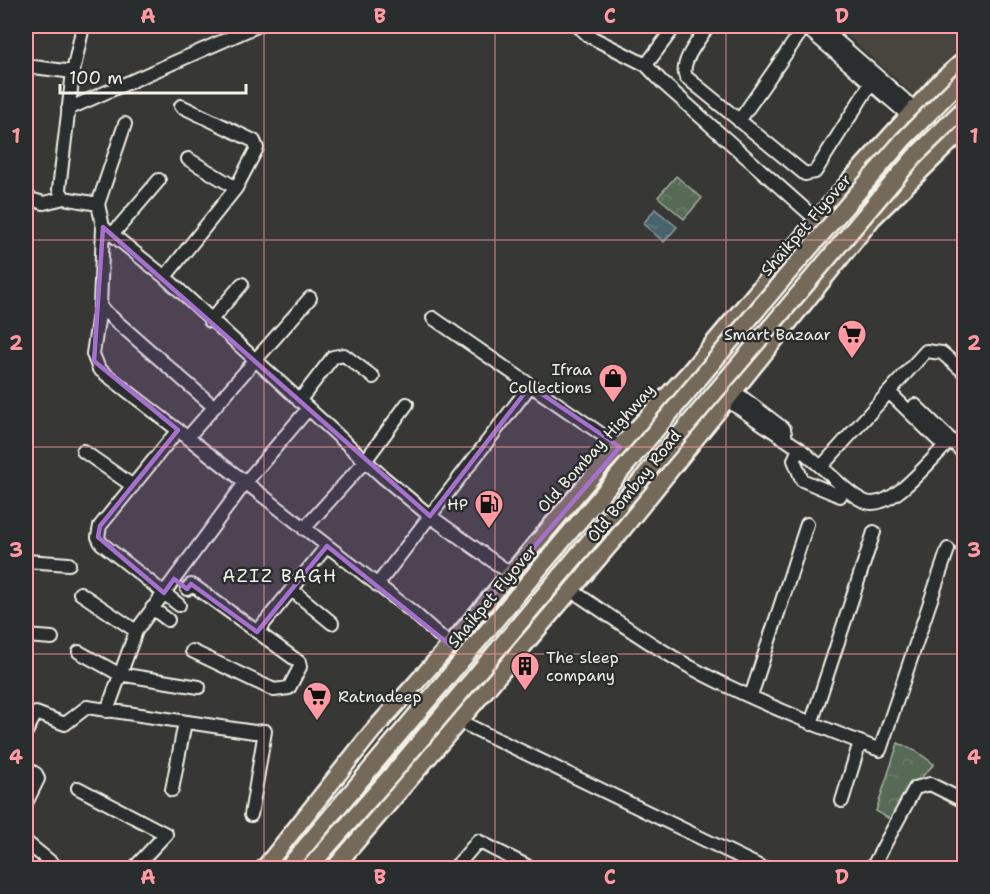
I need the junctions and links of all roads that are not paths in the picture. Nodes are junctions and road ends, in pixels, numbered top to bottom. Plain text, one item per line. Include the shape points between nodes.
1 (83, 26) edge
2 (257, 26) edge
3 (578, 26) edge
4 (675, 26) edge
5 (708, 26) edge
6 (805, 26) edge
7 (820, 26) edge
8 (964, 60) edge
9 (646, 65) junction
10 (26, 66) edge
11 (73, 72) junction
12 (964, 78) edge
13 (871, 83) junction
14 (181, 106) dead end
15 (964, 108) edge
16 (68, 109) junction
17 (912, 112) junction
18 (739, 122) junction
19 (125, 124) dead end
20 (964, 129) edge
21 (188, 159) dead end
22 (851, 179) junction
23 (159, 180) dead end
24 (236, 188) junction
25 (26, 198) edge
26 (64, 198) junction
27 (98, 204) junction
28 (884, 205) junction
29 (818, 221) junction
30 (108, 231) junction
31 (165, 278) junction
32 (242, 284) dead end
33 (310, 298) dead end
34 (100, 307) junction
35 (433, 318) dead end
36 (210, 321) junction
37 (254, 359) junction
38 (964, 372) edge
39 (373, 377) dead end
40 (530, 386) junction
41 (889, 392) junction
42 (730, 396) junction
43 (407, 404) dead end
44 (303, 405) junction
45 (915, 405) dead end
46 (213, 406) junction
47 (182, 434) junction
48 (947, 443) junction
49 (620, 447) junction
50 (799, 448) junction
51 (83, 451) dead end
52 (964, 454) edge
53 (365, 461) junction
54 (821, 467) junction
55 (245, 483) junction
56 (133, 486) junction
57 (840, 496) dead end
58 (430, 516) junction
59 (807, 524) dead end
60 (304, 529) junction
61 (874, 532) dead end
62 (327, 546) junction
63 (948, 549) dead end
64 (26, 561) edge
65 (69, 564) dead end
66 (511, 574) junction
67 (174, 579) junction
68 (377, 585) junction
69 (292, 590) junction
70 (571, 590) junction
71 (164, 592) junction
72 (80, 593) dead end
73 (179, 605) dead end
74 (152, 608) junction
75 (168, 620) dead end
76 (332, 623) dead end
77 (136, 630) junction
78 (257, 632) junction
79 (26, 636) edge
80 (52, 638) dead end
81 (450, 645) junction
82 (192, 651) dead end
83 (79, 652) dead end
84 (119, 674) junction
85 (199, 687) dead end
86 (751, 696) junction
87 (107, 711) junction
88 (459, 721) junction
89 (185, 722) junction
90 (811, 724) junction
91 (26, 732) edge
92 (860, 742) junction
93 (26, 768) edge
94 (78, 788) dead end
95 (172, 790) dead end
96 (842, 801) dead end
97 (964, 801) edge
98 (26, 803) edge
99 (251, 815) dead end
100 (26, 842) edge
101 (527, 866) dead end
102 (58, 868) edge
103 (134, 868) edge
104 (264, 868) edge
105 (287, 868) edge
106 (309, 868) edge
107 (334, 868) edge
108 (455, 868) edge
109 (763, 868) edge
110 (872, 868) edge

1 - 11 street
2 - 16 street
3 - 9 street via 589,36
4 - 9 street
5 - 18 street via 685,63 684,72
6 - 13 street
6 - 18 street
7 - 17 street
8 - 17 main road, Old Bombay Highway
9 - 29 street
10 - 11 street
11 - 16 street
12 - 105 main road, Shaikpet Flyover, bridge via 903,140 784,277
13 - 17 street
13 - 18 street via 815,172 810,174 798,171
14 - 24 street via 254,141 257,148
15 - 106 main road, bridge via 914,157
16 - 26 street via 59,189
17 - 22 main road, Old Bombay Highway
19 - 27 street
20 - 28 main road, Old Bombay Road
21 - 24 street
22 - 28 main road
22 - 29 main road, Old Bombay Highway
23 - 30 street
24 - 31 street
25 - 26 street via 44,203
26 - 27 street
27 - 30 street
28 - 42 main road, Old Bombay Road
29 - 49 main road, Old Bombay Highway
30 - 31 street
30 - 34 street
31 - 36 street
32 - 36 street
33 - 37 street
34 - 46 street
34 - 47 street via 93,354 99,369
35 - 40 street
36 - 37 street
37 - 44 street
37 - 46 street
38 - 41 street via 942,353 926,351
39 - 44 street via 344,355 333,357
40 - 49 street
40 - 58 street
41 - 48 street
41 - 54 street
42 - 50 street via 784,429 786,439
42 - 70 main road, Old Bombay Road
43 - 53 street
44 - 53 street
44 - 55 street
45 - 48 street
46 - 47 street
47 - 55 street
47 - 56 street
48 - 52 street
48 - 54 street via 895,496 883,502 867,502
49 - 66 main road, Old Bombay Highway
50 - 54 street
50 - 57 street via 794,460 802,480
51 - 56 street
53 - 58 street
53 - 60 street
55 - 60 street
55 - 67 street
56 - 71 street via 100,526 98,537
58 - 66 street
58 - 68 street
59 - 86 street
60 - 62 street
61 - 90 street
62 - 68 street
62 - 69 street
63 - 92 street via 880,750
64 - 65 street
66 - 81 main road, Old Bombay Highway
67 - 71 street
67 - 78 street via 189,590 194,586
68 - 81 street
69 - 76 street
69 - 78 street
70 - 86 street via 644,639 718,682
70 - 88 main road, Old Bombay Road
71 - 73 street
71 - 74 street
72 - 77 street
74 - 75 street
74 - 77 street
77 - 84 street
78 - 82 street via 300,664 289,688 274,690
79 - 80 street
81 - 104 main road, Old Bombay Highway via 371,733
83 - 84 street
84 - 85 street
84 - 87 street
86 - 90 street
87 - 89 street
87 - 91 street via 87,707 65,724 36,713
88 - 107 main road, Old Bombay Road
88 - 109 street
89 - 95 street
89 - 99 street via 265,731
90 - 92 street
92 - 96 street
93 - 98 street via 38,779
94 - 103 street via 166,834
97 - 110 street via 930,783 915,788
100 - 102 street
101 - 108 street via 478,840

